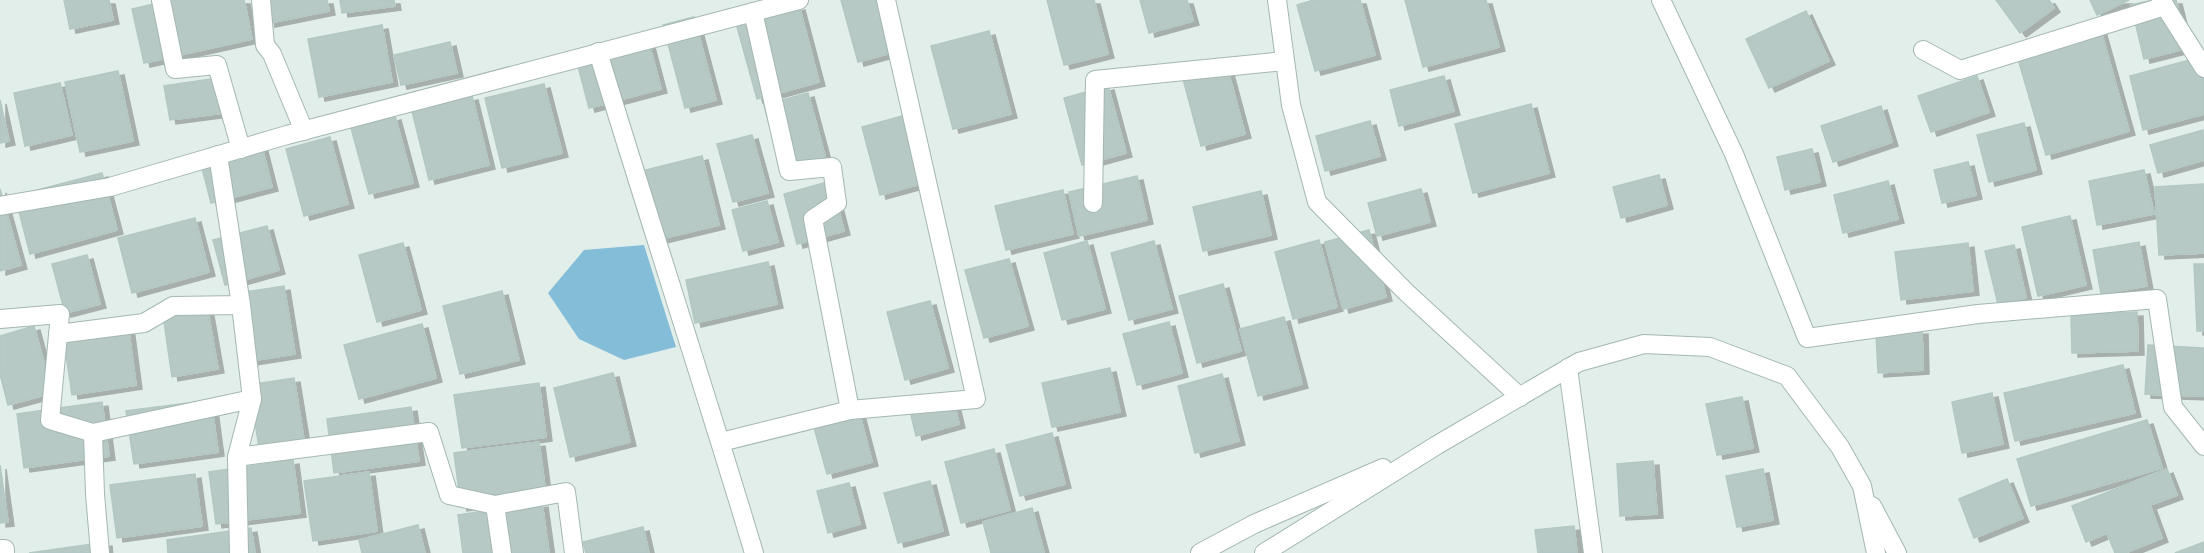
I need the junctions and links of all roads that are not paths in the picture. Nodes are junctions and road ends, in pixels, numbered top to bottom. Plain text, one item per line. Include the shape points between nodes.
1 (162, 0) edge
2 (261, 0) edge
3 (799, 0) edge
4 (886, 0) edge
5 (1276, 0) edge
6 (1661, 0) edge
7 (2163, 3) edge
8 (753, 12) junction
9 (1923, 50) dead end
10 (598, 52) junction
11 (1284, 61) junction
12 (2204, 68) edge
13 (304, 131) junction
14 (241, 149) junction
15 (218, 155) junction
16 (1093, 203) dead end
17 (0, 206) edge
18 (241, 305) junction
19 (0, 319) edge
20 (58, 334) junction
21 (1568, 368) junction
22 (1520, 397) junction
23 (252, 399) junction
24 (850, 410) junction
25 (93, 433) junction
26 (721, 442) junction
27 (1437, 445) junction
28 (2204, 446) edge
29 (237, 457) junction
30 (1862, 486) junction
31 (495, 505) junction
32 (0, 549) edge
33 (5, 553) edge
34 (100, 553) edge
35 (239, 553) edge
36 (502, 553) edge
37 (574, 553) edge
38 (754, 553) edge
39 (1200, 553) edge
40 (1264, 553) edge
41 (1593, 553) edge
42 (1876, 553) edge
43 (1897, 553) edge

1 - 14 street via 175,69 217,65
2 - 13 street via 265,45
3 - 8 street
4 - 24 street via 976,399
5 - 11 street
6 - 28 street via 1734,154 1807,338 1978,314 2157,299 2173,407
7 - 9 street via 1960,70
7 - 12 street
8 - 10 street
8 - 24 street via 789,171 832,167 837,203 813,219
10 - 13 street
10 - 26 street
11 - 16 street via 1095,80
11 - 22 street via 1291,105 1317,202 1407,293
13 - 14 street
14 - 15 street
15 - 17 street via 110,187
15 - 18 street
18 - 20 street via 173,306 144,323
18 - 23 street
19 - 20 street via 60,314
20 - 25 street via 50,420
21 - 22 street
21 - 30 street via 1644,344 1710,347 1787,376 1840,447
21 - 41 street
22 - 27 street
23 - 25 street
23 - 29 street
24 - 26 street
25 - 34 street
26 - 38 street
27 - 39 street via 1254,524
27 - 40 street
29 - 31 street via 429,432 449,495
29 - 35 street
30 - 42 street
30 - 43 street
31 - 36 street
31 - 37 street via 566,492
32 - 33 street via 5,549

